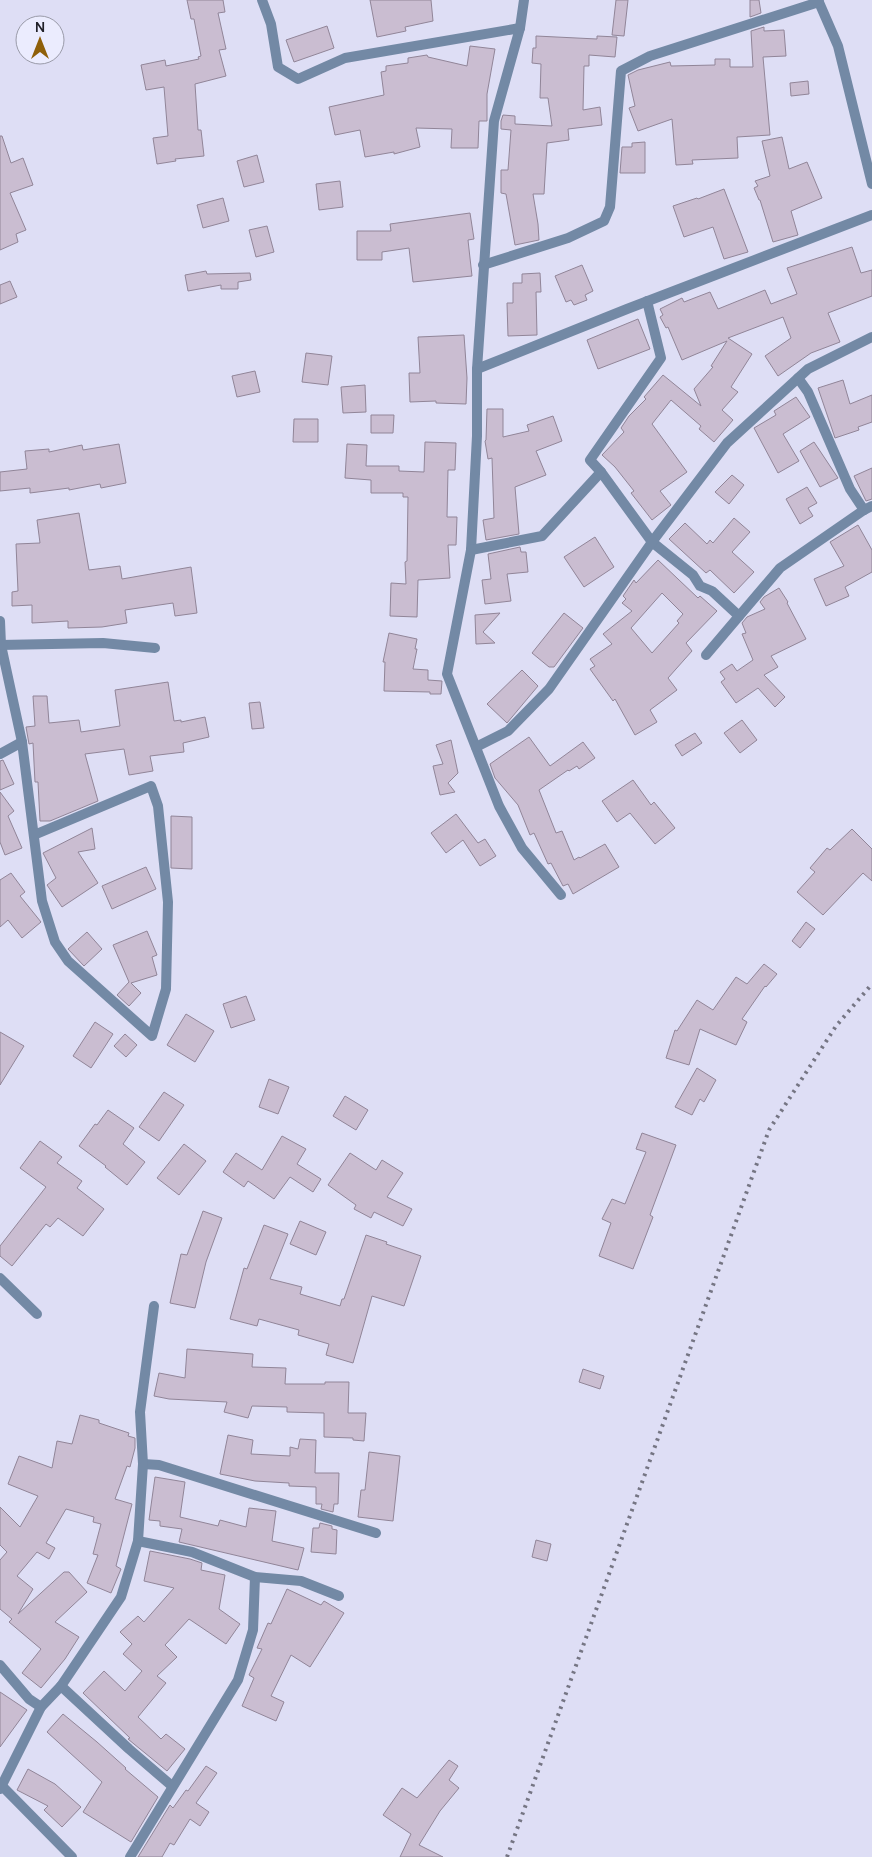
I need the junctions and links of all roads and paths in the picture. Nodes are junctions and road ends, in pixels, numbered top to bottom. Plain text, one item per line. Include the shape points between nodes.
1 (262, 0) edge
2 (524, 0) edge
3 (819, 1) edge
4 (520, 28) junction
5 (872, 184) edge
6 (872, 215) edge
7 (483, 264) junction
8 (647, 301) junction
9 (872, 337) edge
10 (477, 369) junction
11 (798, 378) junction
12 (601, 472) junction
13 (868, 508) edge
14 (652, 542) junction
15 (470, 550) junction
16 (740, 616) junction
17 (0, 621) edge
18 (0, 645) edge
19 (155, 648) dead end
20 (706, 655) dead end
21 (22, 742) junction
22 (476, 746) junction
23 (0, 754) edge
24 (34, 835) junction
25 (561, 895) dead end
26 (0, 1278) edge
27 (154, 1306) dead end
28 (37, 1314) dead end
29 (143, 1464) junction
30 (376, 1533) dead end
31 (138, 1541) junction
32 (254, 1577) junction
33 (339, 1596) dead end
34 (0, 1665) edge
35 (61, 1686) junction
36 (41, 1707) junction
37 (172, 1786) junction
38 (1, 1788) edge
39 (72, 1857) edge
40 (130, 1857) edge

1 - 4 street via 271,24 278,67 298,79 345,58
2 - 4 street
3 - 5 street via 838,46
3 - 7 street via 650,56 621,71 610,207 604,221 568,238
4 - 7 street via 494,121
6 - 8 street
7 - 10 street
8 - 10 street
8 - 12 street via 661,358 590,460
9 - 11 street via 808,369
10 - 15 street via 477,436
11 - 13 street via 808,392 850,488
11 - 14 street via 727,443
12 - 14 street
12 - 15 street via 542,536
13 - 16 street via 780,568
14 - 16 street via 693,575 700,586 712,591
14 - 22 street via 549,689 508,731
15 - 22 street via 447,674
16 - 20 street
17 - 18 street
18 - 19 street via 103,643
18 - 21 street
21 - 23 street
21 - 24 street
22 - 25 street via 499,806 522,848
24 - 24 street via 151,786 158,806 168,902 166,989 152,1036 68,961 55,942 42,901
26 - 28 street
27 - 29 street via 140,1412
29 - 30 street via 159,1465
29 - 31 street
31 - 32 street via 192,1552
31 - 35 street via 121,1597
32 - 33 street via 301,1581
32 - 37 street via 253,1630 238,1680
34 - 36 street via 29,1699
35 - 36 street
35 - 37 street
36 - 38 street
37 - 40 street
38 - 39 street

